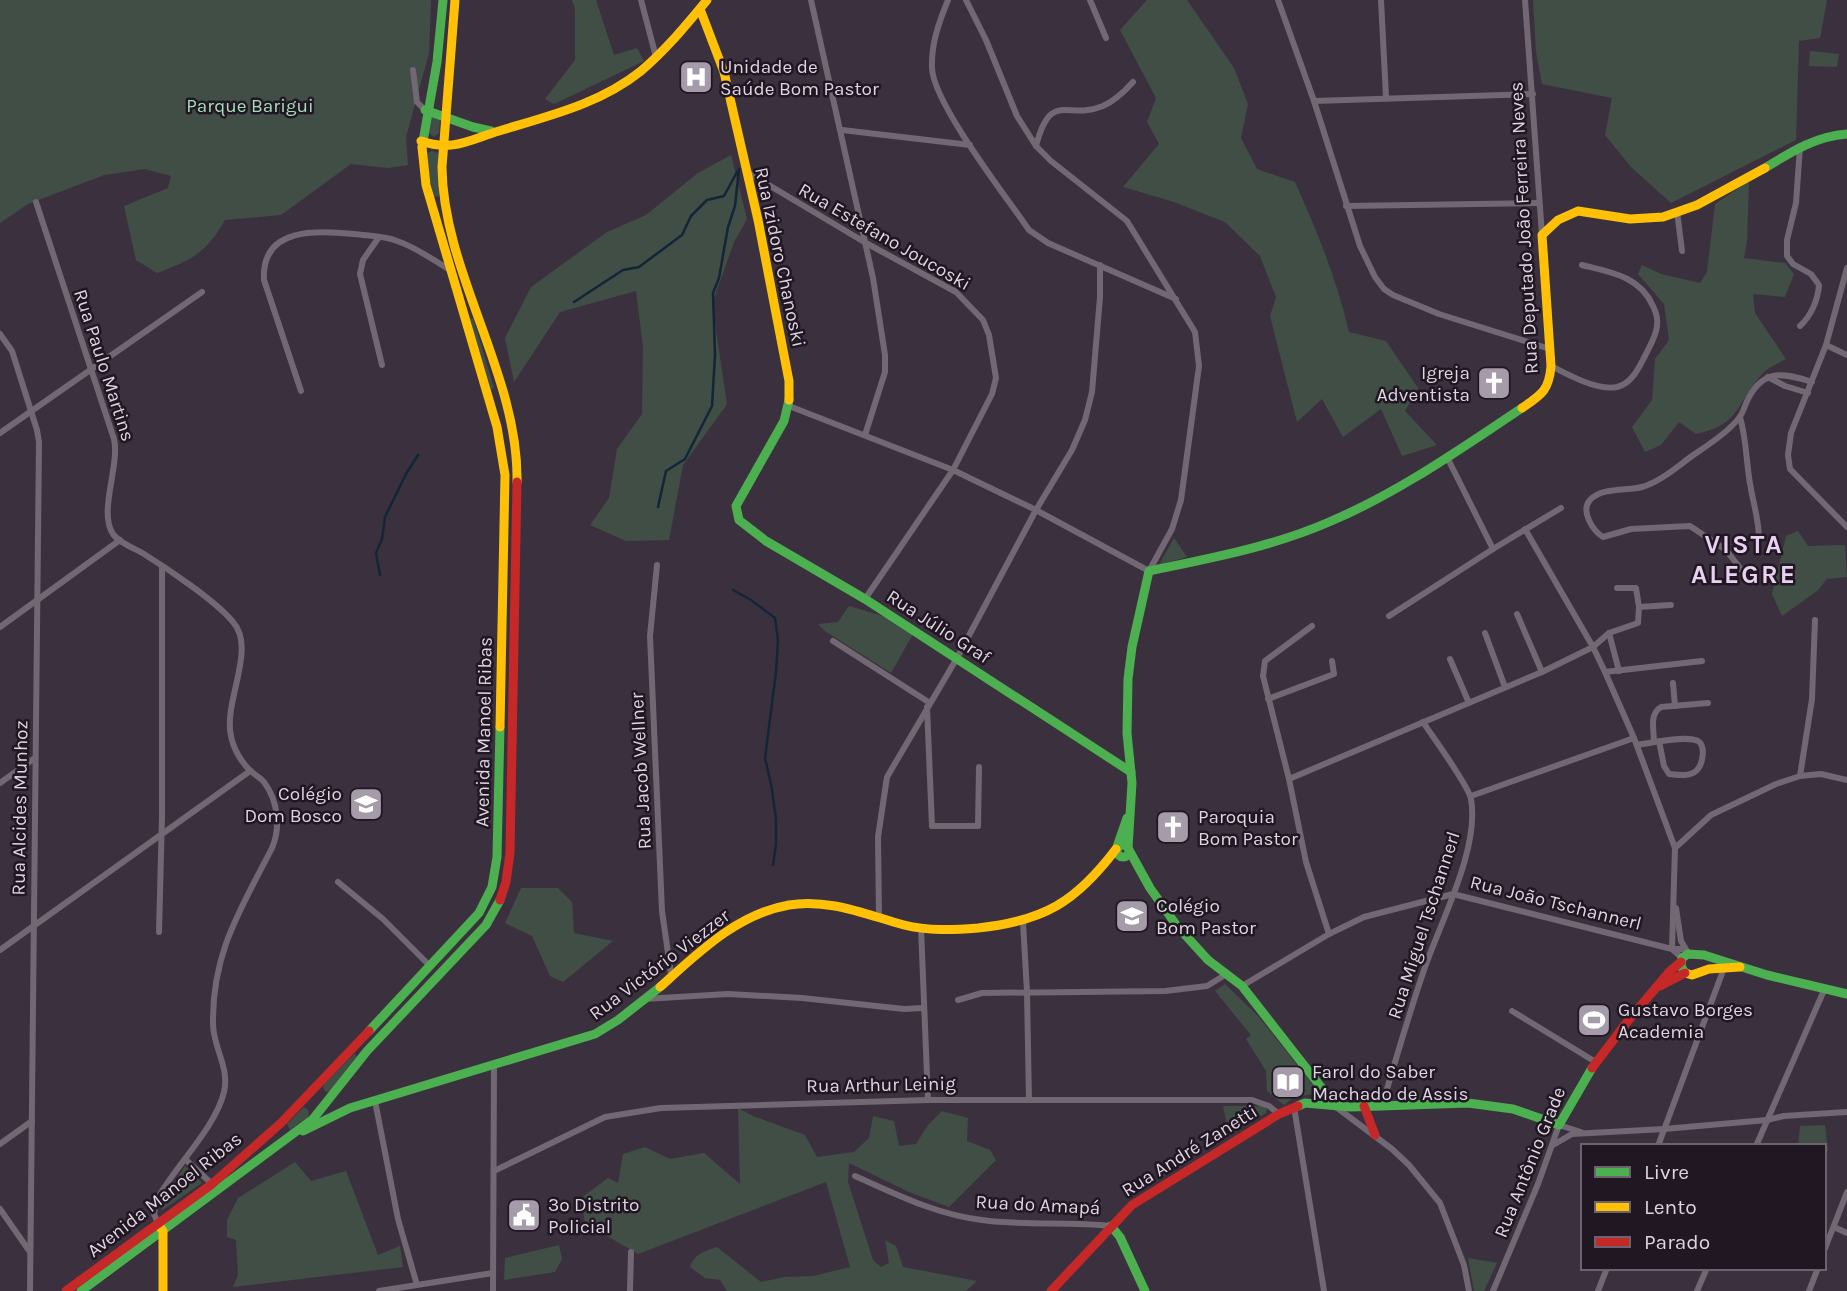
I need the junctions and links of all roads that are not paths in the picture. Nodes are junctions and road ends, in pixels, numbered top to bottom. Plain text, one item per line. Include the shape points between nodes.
1 (443, 0) edge
2 (455, 0) edge
3 (641, 0) edge
4 (707, 0) edge
5 (811, 0) edge
6 (948, 0) edge
7 (966, 0) edge
8 (1090, 0) edge
9 (1278, 0) edge
10 (1381, 0) edge
11 (1525, 0) edge
12 (699, 9) junction
13 (1106, 38) dead end
14 (656, 57) junction
15 (413, 70) dead end
16 (1133, 82) dead end
17 (1533, 94) junction
18 (1386, 97) junction
19 (1314, 101) junction
20 (425, 110) junction
21 (446, 117) junction
22 (842, 130) junction
23 (496, 132) junction
24 (1847, 134) edge
25 (421, 141) junction
26 (970, 145) junction
27 (1036, 146) junction
28 (1800, 147) junction
29 (444, 148) junction
30 (746, 171) junction
31 (36, 202) dead end
32 (1539, 203) junction
33 (1346, 206) junction
34 (1676, 211) junction
35 (437, 221) junction
36 (1542, 235) junction
37 (379, 237) junction
38 (454, 240) junction
39 (866, 243) junction
40 (1682, 251) dead end
41 (1100, 265) junction
42 (1582, 265) dead end
43 (1847, 268) edge
44 (451, 271) junction
45 (468, 287) junction
46 (202, 292) dead end
47 (1176, 299) junction
48 (1800, 326) dead end
49 (0, 334) edge
50 (1826, 345) junction
51 (1550, 349) junction
52 (1847, 355) edge
53 (382, 365) dead end
54 (1551, 366) junction
55 (90, 369) junction
56 (1768, 377) junction
57 (1812, 382) junction
58 (301, 391) dead end
59 (1808, 393) junction
60 (789, 406) junction
61 (31, 411) junction
62 (1740, 417) junction
63 (0, 433) edge
64 (865, 435) junction
65 (1447, 457) junction
66 (953, 470) junction
67 (505, 496) junction
68 (736, 506) joint
69 (1561, 508) dead end
70 (1036, 510) junction
71 (517, 516) junction
72 (1847, 527) edge
73 (1525, 529) junction
74 (1759, 539) dead end
75 (120, 540) junction
76 (1493, 549) junction
77 (657, 565) dead end
78 (162, 566) junction
79 (1149, 571) junction
80 (1747, 577) dead end
81 (1617, 588) dead end
82 (37, 600) junction
83 (865, 600) junction
84 (1671, 604) dead end
85 (1639, 607) junction
86 (1517, 614) dead end
87 (1389, 616) dead end
88 (1815, 620) dead end
89 (1312, 626) dead end
90 (0, 627) edge
91 (1485, 633) dead end
92 (1609, 633) junction
93 (833, 641) dead end
94 (1593, 647) junction
95 (957, 659) junction
96 (1450, 659) dead end
97 (1332, 661) dead end
98 (1702, 661) dead end
99 (1619, 671) junction
100 (1542, 672) junction
101 (1605, 672) junction
102 (1674, 682) dead end
103 (1505, 687) junction
104 (1268, 699) junction
105 (1469, 703) junction
106 (1708, 703) dead end
107 (929, 705) junction
108 (1675, 706) junction
109 (500, 708) junction
110 (513, 711) junction
111 (1423, 722) junction
112 (1634, 738) junction
113 (500, 742) junction
114 (1657, 742) junction
115 (513, 743) junction
116 (1637, 746) junction
117 (35, 758) junction
118 (979, 767) dead end
119 (250, 771) junction
120 (1131, 772) junction
121 (1800, 776) junction
122 (1289, 779) junction
123 (1847, 780) edge
124 (0, 783) edge
125 (1471, 796) junction
126 (161, 835) junction
127 (1675, 848) junction
128 (1123, 852) junction
129 (338, 882) dead end
130 (1674, 889) junction
131 (1453, 894) junction
132 (879, 917) junction
133 (1023, 922) junction
134 (34, 926) junction
135 (921, 928) junction
136 (159, 932) dead end
137 (1329, 934) junction
138 (1672, 949) junction
139 (0, 950) edge
140 (1687, 955) junction
141 (430, 966) junction
142 (1741, 967) junction
143 (1724, 968) junction
144 (1699, 971) junction
145 (1685, 972) junction
146 (671, 974) junction
147 (1225, 975) junction
148 (1242, 986) junction
149 (1658, 987) junction
150 (1825, 988) junction
151 (1027, 992) junction
152 (1847, 994) edge
153 (642, 1000) junction
154 (958, 1000) dead end
155 (923, 1008) junction
156 (1512, 1011) dead end
157 (1594, 1061) junction
158 (494, 1065) junction
159 (928, 1100) junction
160 (1029, 1100) junction
161 (301, 1101) junction
162 (374, 1101) junction
163 (326, 1105) junction
164 (1335, 1105) junction
165 (1364, 1106) junction
166 (1382, 1106) junction
167 (1294, 1107) junction
168 (350, 1108) junction
169 (1847, 1112) edge
170 (1279, 1114) junction
171 (1767, 1120) junction
172 (32, 1121) junction
173 (281, 1122) junction
174 (1559, 1125) junction
175 (1664, 1129) junction
176 (1584, 1133) junction
177 (1375, 1135) junction
178 (292, 1137) junction
179 (0, 1144) edge
180 (1659, 1144) edge
181 (1757, 1144) edge
182 (1553, 1145) junction
183 (185, 1159) junction
184 (494, 1171) junction
185 (855, 1176) dead end
186 (212, 1184) junction
187 (1847, 1192) edge
188 (0, 1209) edge
189 (1111, 1226) junction
190 (160, 1227) junction
191 (1833, 1227) junction
192 (1847, 1233) edge
193 (1826, 1246) edge
194 (30, 1252) junction
195 (631, 1252) dead end
196 (1606, 1270) edge
197 (1706, 1270) edge
198 (1817, 1270) edge
199 (493, 1273) junction
200 (417, 1285) junction
201 (30, 1291) edge
202 (66, 1291) edge
203 (80, 1291) edge
204 (163, 1291) edge
205 (379, 1291) edge
206 (493, 1291) edge
207 (630, 1291) edge
208 (1051, 1291) edge
209 (1145, 1291) edge
210 (1324, 1291) edge
211 (1469, 1291) edge
212 (1493, 1291) edge
213 (1598, 1291) edge
214 (1697, 1291) edge
215 (1809, 1291) edge

1 - 20 main road, Avenida Manoel Ribas via 436,69
2 - 21 main road, Avenida Manoel Ribas
3 - 14 street
4 - 12 main road
5 - 22 street
6 - 26 street via 934,41 932,71 940,97
7 - 27 street via 1017,116
8 - 13 street
9 - 19 street
10 - 18 street
11 - 17 street, Rua Deputado João Ferreira Neves
12 - 14 main road
12 - 30 main road, Rua Izidoro Chanoski via 724,72
14 - 23 main road via 593,100
15 - 20 street via 418,102
16 - 27 street via 1102,107 1063,110 1049,116
17 - 18 street
17 - 32 street, Rua Deputado João Ferreira Neves
18 - 19 street
19 - 33 street
20 - 21 main road
20 - 25 main road, Avenida Manoel Ribas
21 - 23 main road via 468,128
21 - 29 main road, Avenida Manoel Ribas
22 - 26 street
22 - 39 street
23 - 29 main road
24 - 28 main road via 1825,135
25 - 29 main road
25 - 35 main road, Avenida Manoel Ribas via 423,173
26 - 41 street via 1029,230
27 - 47 street via 1127,221
28 - 34 main road via 1706,200
28 - 48 street via 1787,256 1819,285 1808,319
29 - 38 main road, Avenida Manoel Ribas via 443,194
30 - 39 street, Rua Estefano Joucoski
30 - 60 main road, Rua Izidoro Chanoski via 789,381
31 - 55 street, Rua Paulo Martins
32 - 33 street
32 - 36 street, Rua Deputado João Ferreira Neves
33 - 51 street via 1360,246 1384,289 1439,314
34 - 36 main road via 1646,220 1578,211
34 - 40 street
35 - 38 main road via 444,237
35 - 44 main road, Avenida Manoel Ribas
36 - 51 main road, Rua Deputado João Ferreira Neves
37 - 44 street via 398,241
37 - 53 street via 363,260 360,274
37 - 58 street via 304,232 276,246 266,261 266,289
38 - 45 main road, Avenida Manoel Ribas
39 - 64 street via 886,372
39 - 66 street, Rua Estefano Joucoski via 956,292 986,327 996,378
41 - 47 street
41 - 70 street via 1092,392 1085,421
42 - 54 street via 1634,282 1647,293 1657,326 1638,369 1622,385 1600,386
43 - 50 street
44 - 45 main road
44 - 67 main road, Avenida Manoel Ribas via 499,434
45 - 71 main road, Avenida Manoel Ribas via 511,427
46 - 55 street
47 - 79 street via 1195,332 1199,366 1181,500 1172,530
49 - 61 street, Rua Alcides Munhoz via 12,351
50 - 52 street
50 - 57 street
51 - 54 main road, Rua Deputado João Ferreira Neves
54 - 65 main road, Rua Deputado João Ferreira Neves via 1542,396
55 - 61 street
55 - 75 street, Rua Paulo Martins via 116,447 108,521
56 - 57 street via 1789,375
56 - 59 street
56 - 62 street via 1759,382
57 - 59 street
59 - 72 street via 1791,433 1790,469
60 - 64 street
60 - 68 main road, Rua Izidoro Chanoski
61 - 63 street
61 - 82 street, Rua Alcides Munhoz via 39,442
62 - 74 street
62 - 80 street via 1644,486 1604,493 1587,507 1588,520 1603,537 1631,529 1690,526 1726,550
64 - 66 street
65 - 76 street
65 - 79 main road, Rua Deputado João Ferreira Neves via 1327,523 1247,550
66 - 70 street
66 - 83 street, Rua Estefano Joucoski
67 - 71 main road
67 - 109 main road, Avenida Manoel Ribas
68 - 83 main road, Rua Júlio Graf via 739,520 766,541
69 - 73 street
70 - 79 street
70 - 95 street
71 - 110 main road, Avenida Manoel Ribas
73 - 76 street
73 - 94 street
75 - 78 street
75 - 82 street
76 - 87 street
77 - 146 street, Rua Jacob Wellner via 650,636 662,911
78 - 119 street via 223,611 240,633 230,731
78 - 126 street
79 - 120 main road via 1128,679
81 - 85 street via 1636,588
82 - 90 street
82 - 117 street, Rua Alcides Munhoz
83 - 95 main road, Rua Júlio Graf
84 - 85 street
85 - 92 street via 1639,624
86 - 100 street
88 - 121 street via 1812,699
89 - 104 street via 1265,661
91 - 103 street
92 - 94 street
92 - 99 street
93 - 107 street
94 - 100 street
94 - 101 street
95 - 107 street
95 - 120 main road, Rua Júlio Graf
96 - 105 street
97 - 104 street via 1334,674
98 - 99 street
99 - 101 street
100 - 103 street
101 - 112 street
102 - 108 street
103 - 105 street
104 - 122 street
105 - 111 street
106 - 108 street
107 - 118 street via 932,826 978,826
107 - 132 street via 887,777 878,836
108 - 114 street via 1653,715
109 - 110 main road via 505,713
109 - 113 main road, Avenida Manoel Ribas
110 - 115 main road, Avenida Manoel Ribas
111 - 122 street
111 - 125 street
112 - 116 street
112 - 125 street
113 - 115 main road via 508,738
113 - 141 main road, Avenida Manoel Ribas via 493,889 476,918
114 - 114 street via 1700,742 1699,767 1695,772 1669,774
114 - 116 street
115 - 163 main road, Avenida Manoel Ribas via 510,866 498,908 366,1051
116 - 127 street
117 - 124 street
117 - 134 street, Rua Alcides Munhoz
119 - 126 street
119 - 183 street via 272,797 277,836 222,949 213,1022 225,1074 224,1090
120 - 128 main road
121 - 123 street via 1821,774
121 - 127 street via 1711,815
122 - 137 street via 1306,862
125 - 131 street, Rua Miguel Tschannerl via 1469,840
126 - 134 street
126 - 136 street
127 - 130 street
128 - 133 main road, Rua Victório Viezzer via 1070,901
128 - 147 main road via 1181,929
129 - 141 street
130 - 138 street
130 - 140 street
131 - 137 street, Rua João Tschannerl via 1364,917
131 - 138 street, Rua João Tschannerl
131 - 166 street, Rua Miguel Tschannerl via 1423,971
132 - 135 main road, Rua Victório Viezzer
132 - 146 main road, Rua Victório Viezzer via 827,905 783,905 734,927
133 - 135 main road, Rua Victório Viezzer via 971,929
133 - 151 street
134 - 139 street
134 - 172 street, Rua Alcides Munhoz
135 - 155 street
137 - 148 street, Rua João Tschannerl
138 - 140 street, Rua João Tschannerl
140 - 142 main road, Rua João Tschannerl
140 - 144 main road via 1701,960
140 - 145 main road
140 - 149 main road, Rua Antônio Grade
141 - 161 main road, Avenida Manoel Ribas
142 - 143 main road, Rua João Tschannerl
142 - 150 main road, Rua João Tschannerl
143 - 144 main road, Rua João Tschannerl
143 - 175 street
144 - 145 main road, Rua João Tschannerl
145 - 149 main road, Rua Antônio Grade
146 - 153 main road, Rua Victório Viezzer
147 - 148 main road
147 - 151 street via 1207,985 1165,991
148 - 164 main road
149 - 157 main road, Rua Antônio Grade
150 - 152 main road, Rua João Tschannerl
150 - 171 street
151 - 154 street via 982,993
151 - 160 street
153 - 155 street via 728,994
153 - 158 main road, Rua Victório Viezzer via 595,1034
155 - 159 street
156 - 157 street
157 - 174 main road, Rua Antônio Grade
158 - 162 main road, Rua Victório Viezzer
158 - 184 street
159 - 160 street, Rua Arthur Leinig
159 - 184 street, Rua Arthur Leinig via 628,1112 605,1117
160 - 170 street, Rua Arthur Leinig via 1252,1100
161 - 163 main road, Rua Victório Viezzer
161 - 173 main road, Avenida Manoel Ribas
162 - 168 main road, Rua Victório Viezzer
162 - 200 street
163 - 168 main road, Rua Victório Viezzer
163 - 178 main road, Avenida Manoel Ribas
164 - 165 main road
164 - 167 main road, Rua André Zanetti
164 - 177 street
165 - 166 main road
165 - 177 main road
166 - 174 main road via 1496,1105
167 - 170 main road, Rua André Zanetti
167 - 210 street
168 - 178 main road, Rua Victório Viezzer
169 - 171 street
170 - 189 main road, Rua André Zanetti via 1153,1190
171 - 175 street
171 - 181 street
172 - 179 street
172 - 194 street, Rua Alcides Munhoz
173 - 178 main road
173 - 186 main road, Avenida Manoel Ribas
174 - 176 street
174 - 182 street, Rua Antônio Grade
175 - 176 street
175 - 180 street
176 - 182 street
177 - 211 street via 1409,1165 1440,1203
178 - 190 main road, Avenida Manoel Ribas
182 - 212 street, Rua Antônio Grade
183 - 186 street
183 - 190 street via 156,1201 154,1214
184 - 199 street
185 - 189 street, Rua do Amapá via 928,1208 979,1220
186 - 190 main road, Avenida Manoel Ribas
187 - 191 street
188 - 194 street
189 - 208 main road, Rua André Zanetti
189 - 209 main road, Rua do Amapá
190 - 202 main road, Avenida Manoel Ribas
190 - 203 main road, Avenida Manoel Ribas
190 - 204 main road
191 - 192 street
191 - 193 street
194 - 201 street, Rua Alcides Munhoz
195 - 207 street
196 - 213 street
197 - 214 street
198 - 215 street
199 - 200 street
199 - 206 street
200 - 205 street

